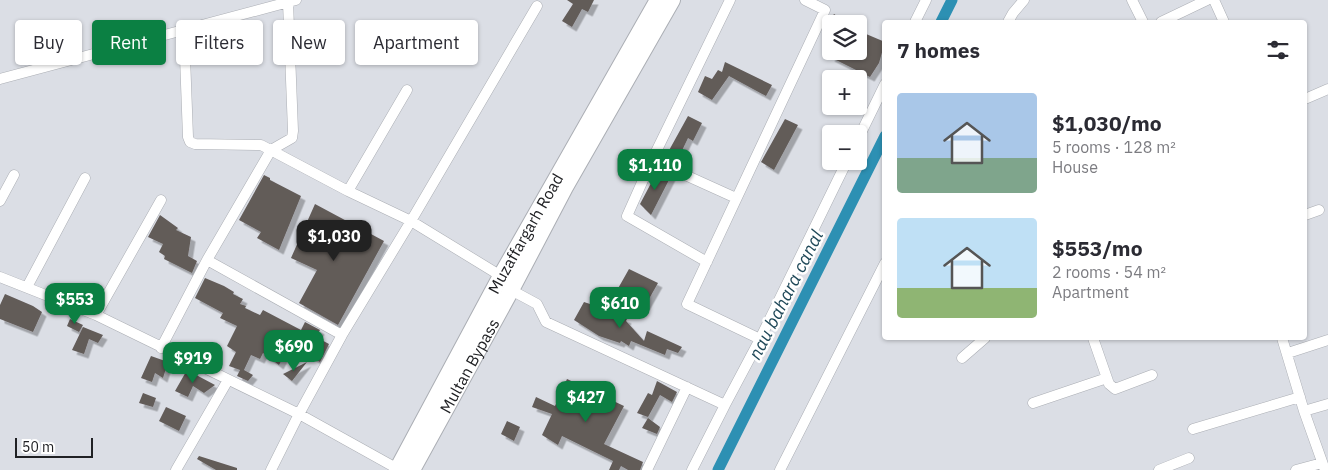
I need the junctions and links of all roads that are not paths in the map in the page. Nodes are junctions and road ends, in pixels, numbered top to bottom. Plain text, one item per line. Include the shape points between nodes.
1 (658, 0) edge
2 (672, 0) edge
3 (730, 0) edge
4 (805, 0) edge
5 (926, 0) edge
6 (1015, 0) edge
7 (1024, 0) edge
8 (1132, 0) edge
9 (1207, 0) edge
10 (1214, 0) edge
11 (292, 1) edge
12 (537, 6) dead end
13 (1013, 12) junction
14 (221, 20) edge
15 (916, 20) edge
16 (1009, 20) edge
17 (1142, 20) edge
18 (1165, 20) edge
19 (1223, 20) edge
20 (176, 32) edge
21 (185, 65) edge
22 (0, 79) edge
23 (1328, 89) edge
24 (407, 90) dead end
25 (882, 90) edge
26 (1307, 99) edge
27 (865, 125) edge
28 (272, 150) junction
29 (652, 160) junction
30 (843, 170) edge
31 (14, 174) dead end
32 (85, 178) dead end
33 (348, 191) junction
34 (1, 198) edge
35 (736, 198) junction
36 (161, 200) dead end
37 (1319, 210) dead end
38 (1307, 214) edge
39 (411, 221) junction
40 (207, 260) junction
41 (707, 262) junction
42 (882, 269) edge
43 (501, 276) junction
44 (0, 277) edge
45 (27, 287) junction
46 (511, 290) junction
47 (96, 315) junction
48 (342, 335) junction
49 (760, 339) junction
50 (983, 340) edge
51 (1094, 340) edge
52 (1283, 340) edge
53 (1328, 340) edge
54 (161, 348) junction
55 (1288, 354) junction
56 (962, 358) dead end
57 (1152, 376) dead end
58 (1107, 378) junction
59 (228, 380) junction
60 (687, 387) junction
61 (1300, 397) junction
62 (1033, 403) dead end
63 (1328, 404) edge
64 (725, 406) junction
65 (1304, 411) junction
66 (299, 414) junction
67 (1194, 429) dead end
68 (1189, 458) dead end
69 (1324, 466) edge
70 (176, 470) edge
71 (271, 470) edge
72 (402, 470) edge
73 (647, 470) edge
74 (692, 470) edge
75 (780, 470) edge
76 (1159, 470) edge
77 (1296, 470) edge

1 - 43 main road, Muzaffargarh Road
2 - 46 main road, Multan Bypass
3 - 29 street
4 - 35 street via 825,10
5 - 15 street
6 - 13 street
7 - 13 street
8 - 17 street
9 - 18 street
10 - 19 street
11 - 14 street
11 - 28 street via 293,131 292,138
12 - 39 street
13 - 16 street
20 - 22 street
21 - 28 street via 190,142 262,145
23 - 26 street
24 - 33 street
25 - 27 street
28 - 33 street
28 - 40 street
29 - 35 street
29 - 41 street via 626,216
30 - 49 street
31 - 34 street
32 - 45 street
33 - 39 street
35 - 41 street
36 - 47 street
37 - 38 street
39 - 43 street
39 - 48 street
40 - 48 street
40 - 54 street
41 - 49 street via 687,304
42 - 75 street
43 - 72 main road, Muzaffargarh Road
44 - 45 street
45 - 47 street
46 - 60 street via 537,304 546,322
46 - 72 main road, Multan Bypass
47 - 54 street
48 - 66 street
49 - 64 street
50 - 56 street
51 - 58 street
52 - 55 street
53 - 55 street
54 - 59 street
55 - 61 street
57 - 58 street via 1115,389
58 - 62 street
59 - 66 street
59 - 70 street
60 - 64 street
60 - 73 street
61 - 65 street
61 - 67 street
63 - 65 street
64 - 74 street
65 - 69 street
66 - 71 street
66 - 72 street
68 - 76 street
69 - 77 street

